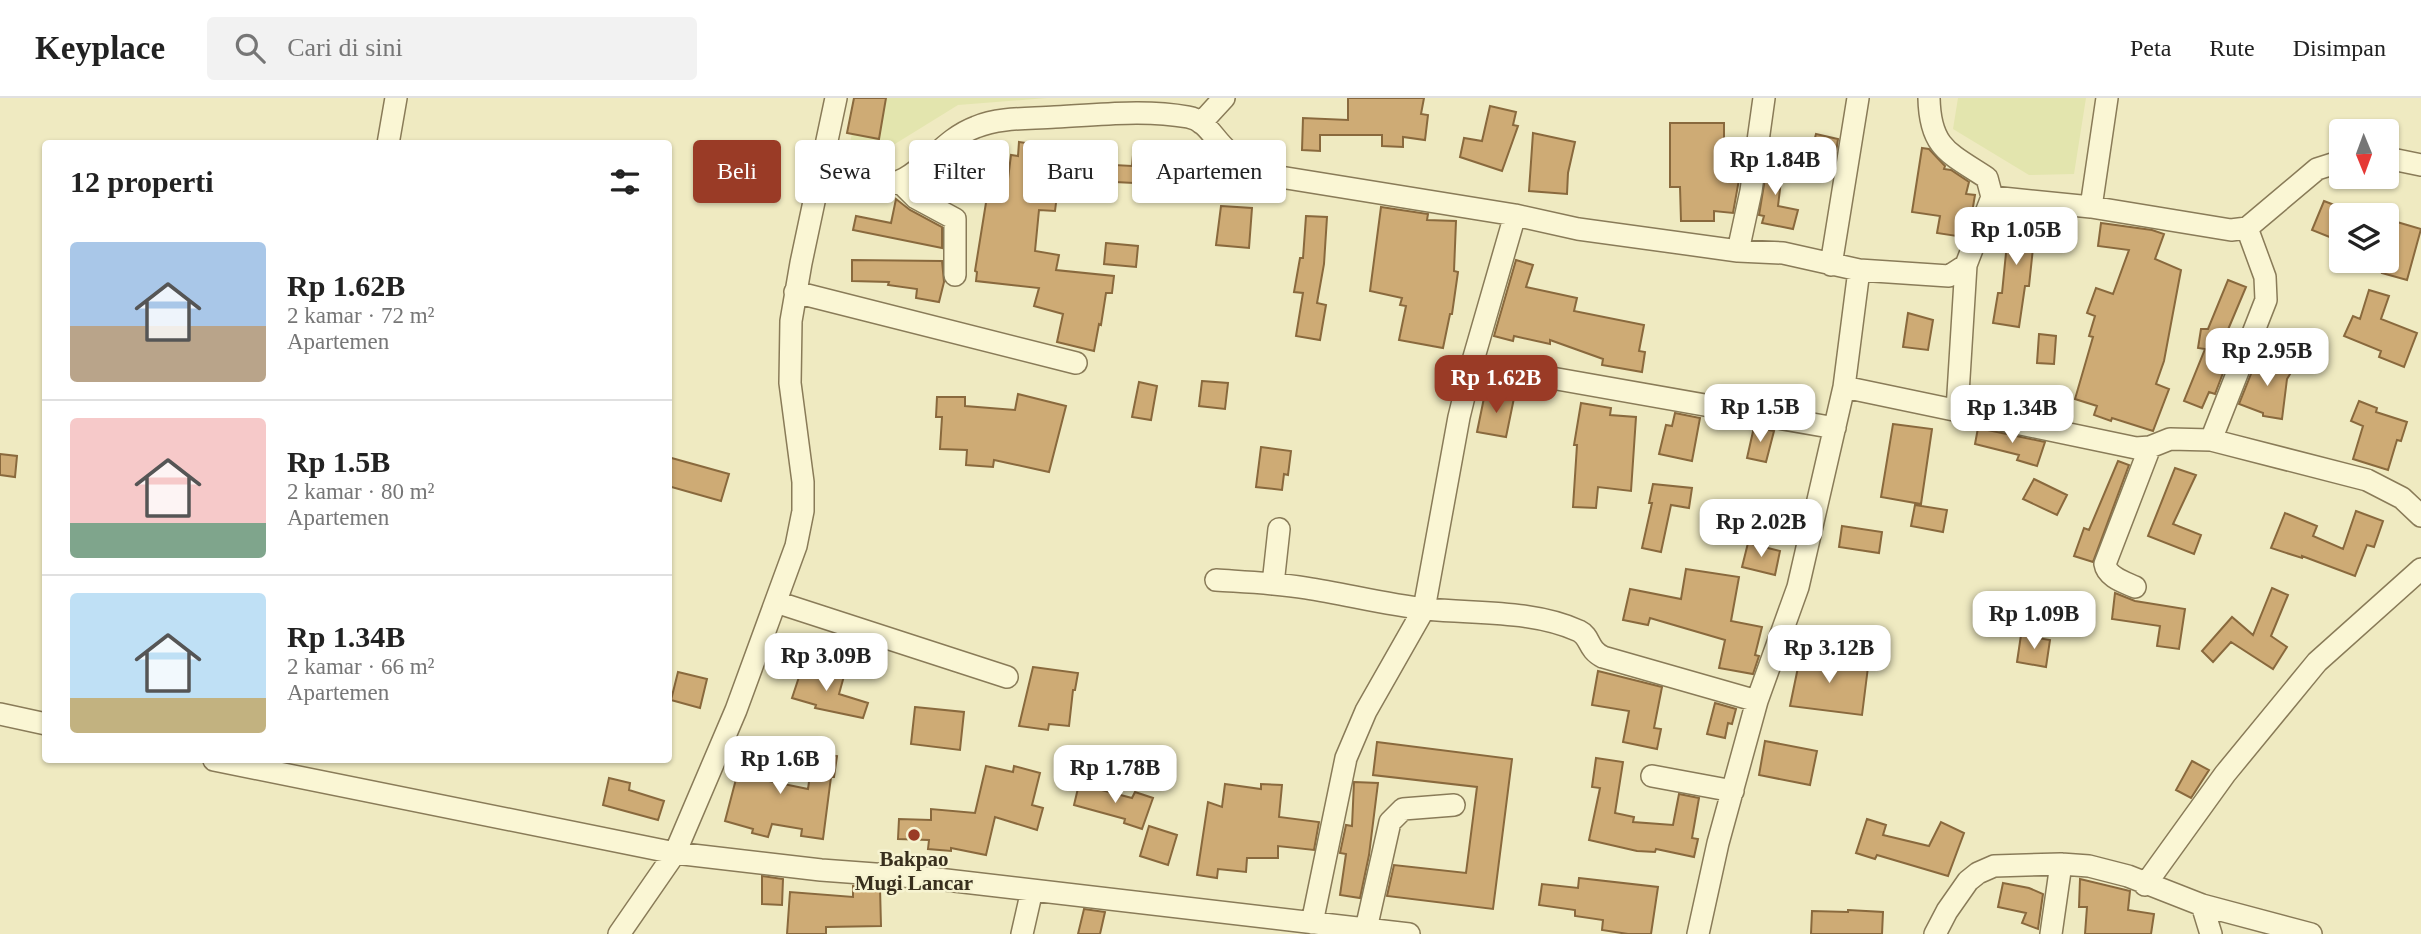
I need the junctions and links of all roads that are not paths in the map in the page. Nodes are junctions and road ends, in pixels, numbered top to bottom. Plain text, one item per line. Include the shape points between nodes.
1 (396, 98) edge
2 (836, 98) edge
3 (1224, 98) edge
4 (1764, 98) edge
5 (1858, 98) edge
6 (1929, 98) edge
7 (2107, 98) edge
8 (1201, 122) junction
9 (389, 140) edge
10 (828, 140) edge
11 (2399, 160) edge
12 (2329, 165) edge
13 (2421, 165) edge
14 (901, 183) junction
15 (895, 184) edge
16 (1992, 197) junction
17 (815, 203) edge
18 (2091, 207) junction
19 (1515, 215) junction
20 (2247, 228) junction
21 (1738, 251) junction
22 (1831, 265) junction
23 (1966, 265) junction
24 (1859, 270) junction
25 (955, 275) dead end
26 (795, 292) junction
27 (1076, 363) dead end
28 (1472, 364) junction
29 (1844, 387) junction
30 (1957, 410) junction
31 (1835, 428) junction
32 (2211, 440) junction
33 (2150, 447) junction
34 (2421, 516) edge
35 (1279, 529) dead end
36 (2421, 569) edge
37 (1216, 580) dead end
38 (1273, 584) junction
39 (2135, 587) dead end
40 (776, 602) junction
41 (1424, 609) junction
42 (1007, 677) dead end
43 (1757, 701) junction
44 (0, 714) edge
45 (42, 723) edge
46 (245, 763) edge
47 (266, 765) edge
48 (1652, 776) dead end
49 (1733, 791) junction
50 (1454, 805) dead end
51 (675, 853) junction
52 (2061, 864) junction
53 (2145, 885) junction
54 (1032, 890) junction
55 (2202, 905) junction
56 (1312, 923) junction
57 (1366, 929) junction
58 (621, 933) edge
59 (1022, 934) edge
60 (1409, 934) edge
61 (1698, 934) edge
62 (1935, 934) edge
63 (2051, 934) edge
64 (2211, 934) edge
65 (2311, 934) edge

1 - 9 street
2 - 10 street
3 - 8 street
4 - 21 street
5 - 22 street
6 - 16 street via 1933,130 1942,148 1987,178
7 - 18 street
8 - 14 street via 1143,111 977,126
8 - 19 street via 1248,167 1274,176
11 - 13 street
12 - 20 street via 2317,169
14 - 15 street
14 - 25 street via 916,198 955,219
16 - 18 street
16 - 23 street
17 - 26 street
18 - 20 street via 2231,230
19 - 21 street via 1578,229
19 - 28 street
20 - 32 street via 2265,277 2266,300
21 - 22 street via 1783,253
22 - 24 street
23 - 24 street via 1949,276
23 - 30 street
24 - 29 street
26 - 27 street
26 - 40 street via 790,383 803,511
28 - 31 street
28 - 41 street
29 - 30 street
29 - 31 street
30 - 33 street via 2136,448
31 - 43 street via 1798,587
32 - 33 street via 2170,439
32 - 34 street via 2367,480 2402,498
33 - 39 street via 2105,564 2111,575
35 - 38 street
36 - 53 street via 2317,662 2225,774
37 - 38 street
38 - 41 street
40 - 42 street
40 - 51 street
41 - 43 street via 1514,615 1561,625 1581,632 1590,648 1603,657
41 - 56 street via 1366,711 1346,758
43 - 49 street
44 - 45 street
46 - 47 street
47 - 51 street
48 - 49 street
49 - 61 street
50 - 57 street via 1403,810 1390,822
51 - 54 street
51 - 58 street
52 - 53 street via 2089,866
52 - 62 street via 1994,866 1978,873 1961,891
52 - 63 street
53 - 55 street
54 - 56 street
54 - 59 street
55 - 64 street
55 - 65 street
56 - 57 street
57 - 60 street

